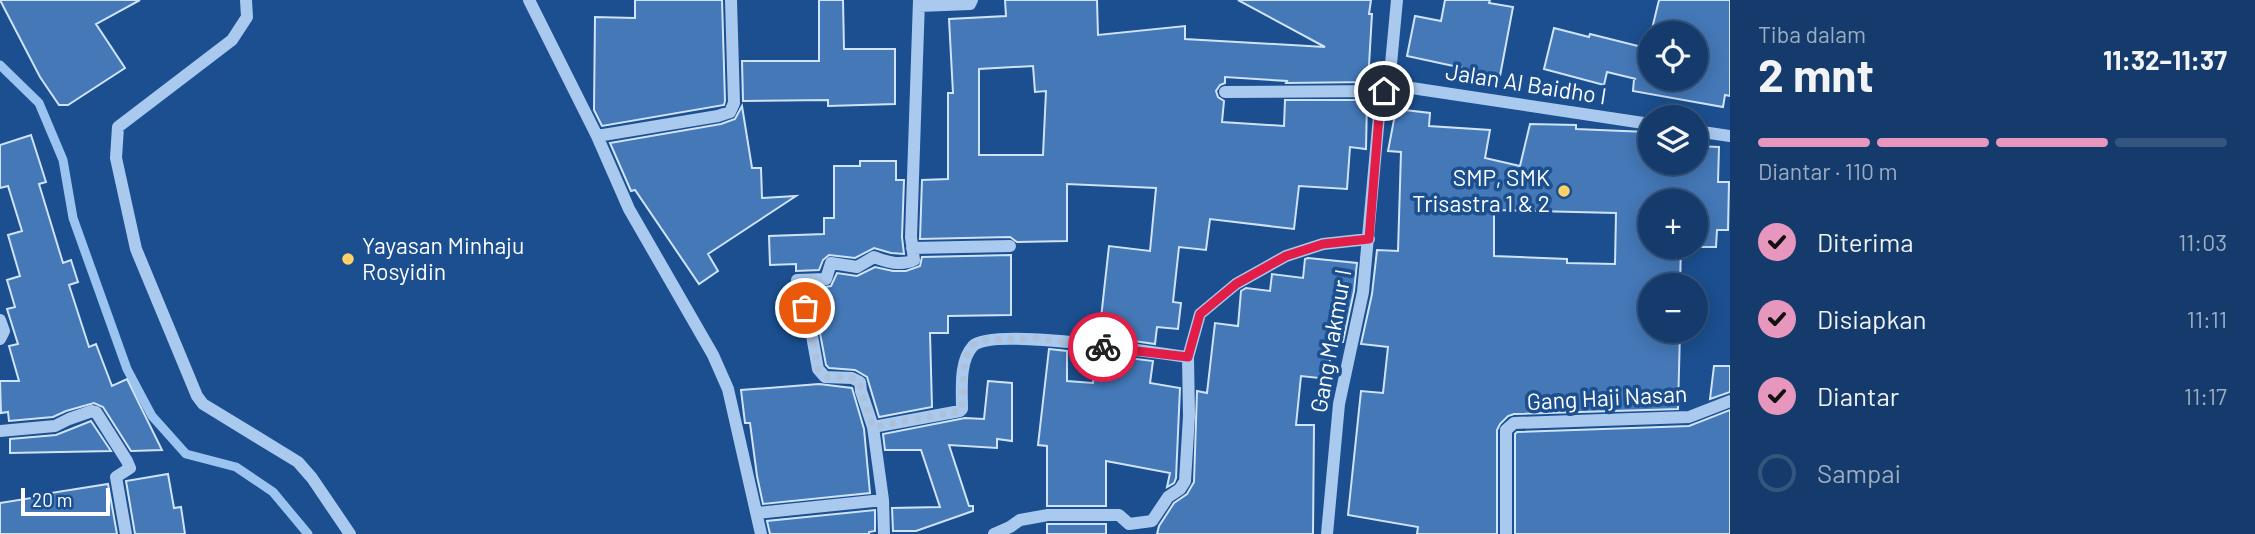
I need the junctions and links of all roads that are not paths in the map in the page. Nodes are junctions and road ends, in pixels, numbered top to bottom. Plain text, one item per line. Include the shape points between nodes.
1 (246, 0) edge
2 (529, 0) edge
3 (731, 0) edge
4 (972, 0) edge
5 (1397, 0) edge
6 (919, 3) edge
7 (1392, 74) junction
8 (1384, 91) junction
9 (1225, 92) dead end
10 (1638, 122) edge
11 (1708, 133) edge
12 (597, 135) junction
13 (1730, 136) edge
14 (1369, 239) junction
15 (1010, 246) dead end
16 (912, 248) junction
17 (0, 320) edge
18 (0, 339) edge
19 (1188, 357) junction
20 (1730, 401) edge
21 (873, 427) junction
22 (0, 431) edge
23 (883, 500) junction
24 (757, 513) junction
25 (126, 534) edge
26 (350, 534) edge
27 (761, 534) edge
28 (884, 534) edge
29 (994, 534) edge
30 (1327, 534) edge
31 (1506, 534) edge

1 - 26 street via 247,17 232,40 118,127 116,158 136,249 197,397 298,462
2 - 12 street
3 - 12 street via 734,103 730,112
4 - 6 street via 970,4
5 - 7 street
6 - 16 street
7 - 8 street, Gang Makmur I
7 - 10 street, Jalan Al Baidho I via 1405,87
8 - 9 street
8 - 14 street, Gang Makmur I
11 - 13 street
12 - 24 street via 629,209 713,355 727,389
14 - 19 street via 1323,244 1286,256 1236,284 1200,314
14 - 30 street, Gang Makmur I via 1363,292 1339,404
15 - 16 street
16 - 21 street via 914,260 910,262 874,257 858,268 831,262 826,279 796,281 796,298 808,314 818,369 825,377 860,382
17 - 18 street via 4,331
19 - 21 street via 1034,338 986,340 974,344 965,358 960,411
19 - 29 street via 1185,481 1152,521 1129,524 1119,515 1048,515 1020,520
20 - 31 street, Gang Haji Nasan via 1689,417 1510,425 1506,430
21 - 23 street
22 - 25 street via 55,426 92,411 99,415 130,468 116,477
23 - 24 street
23 - 28 street
24 - 27 street

